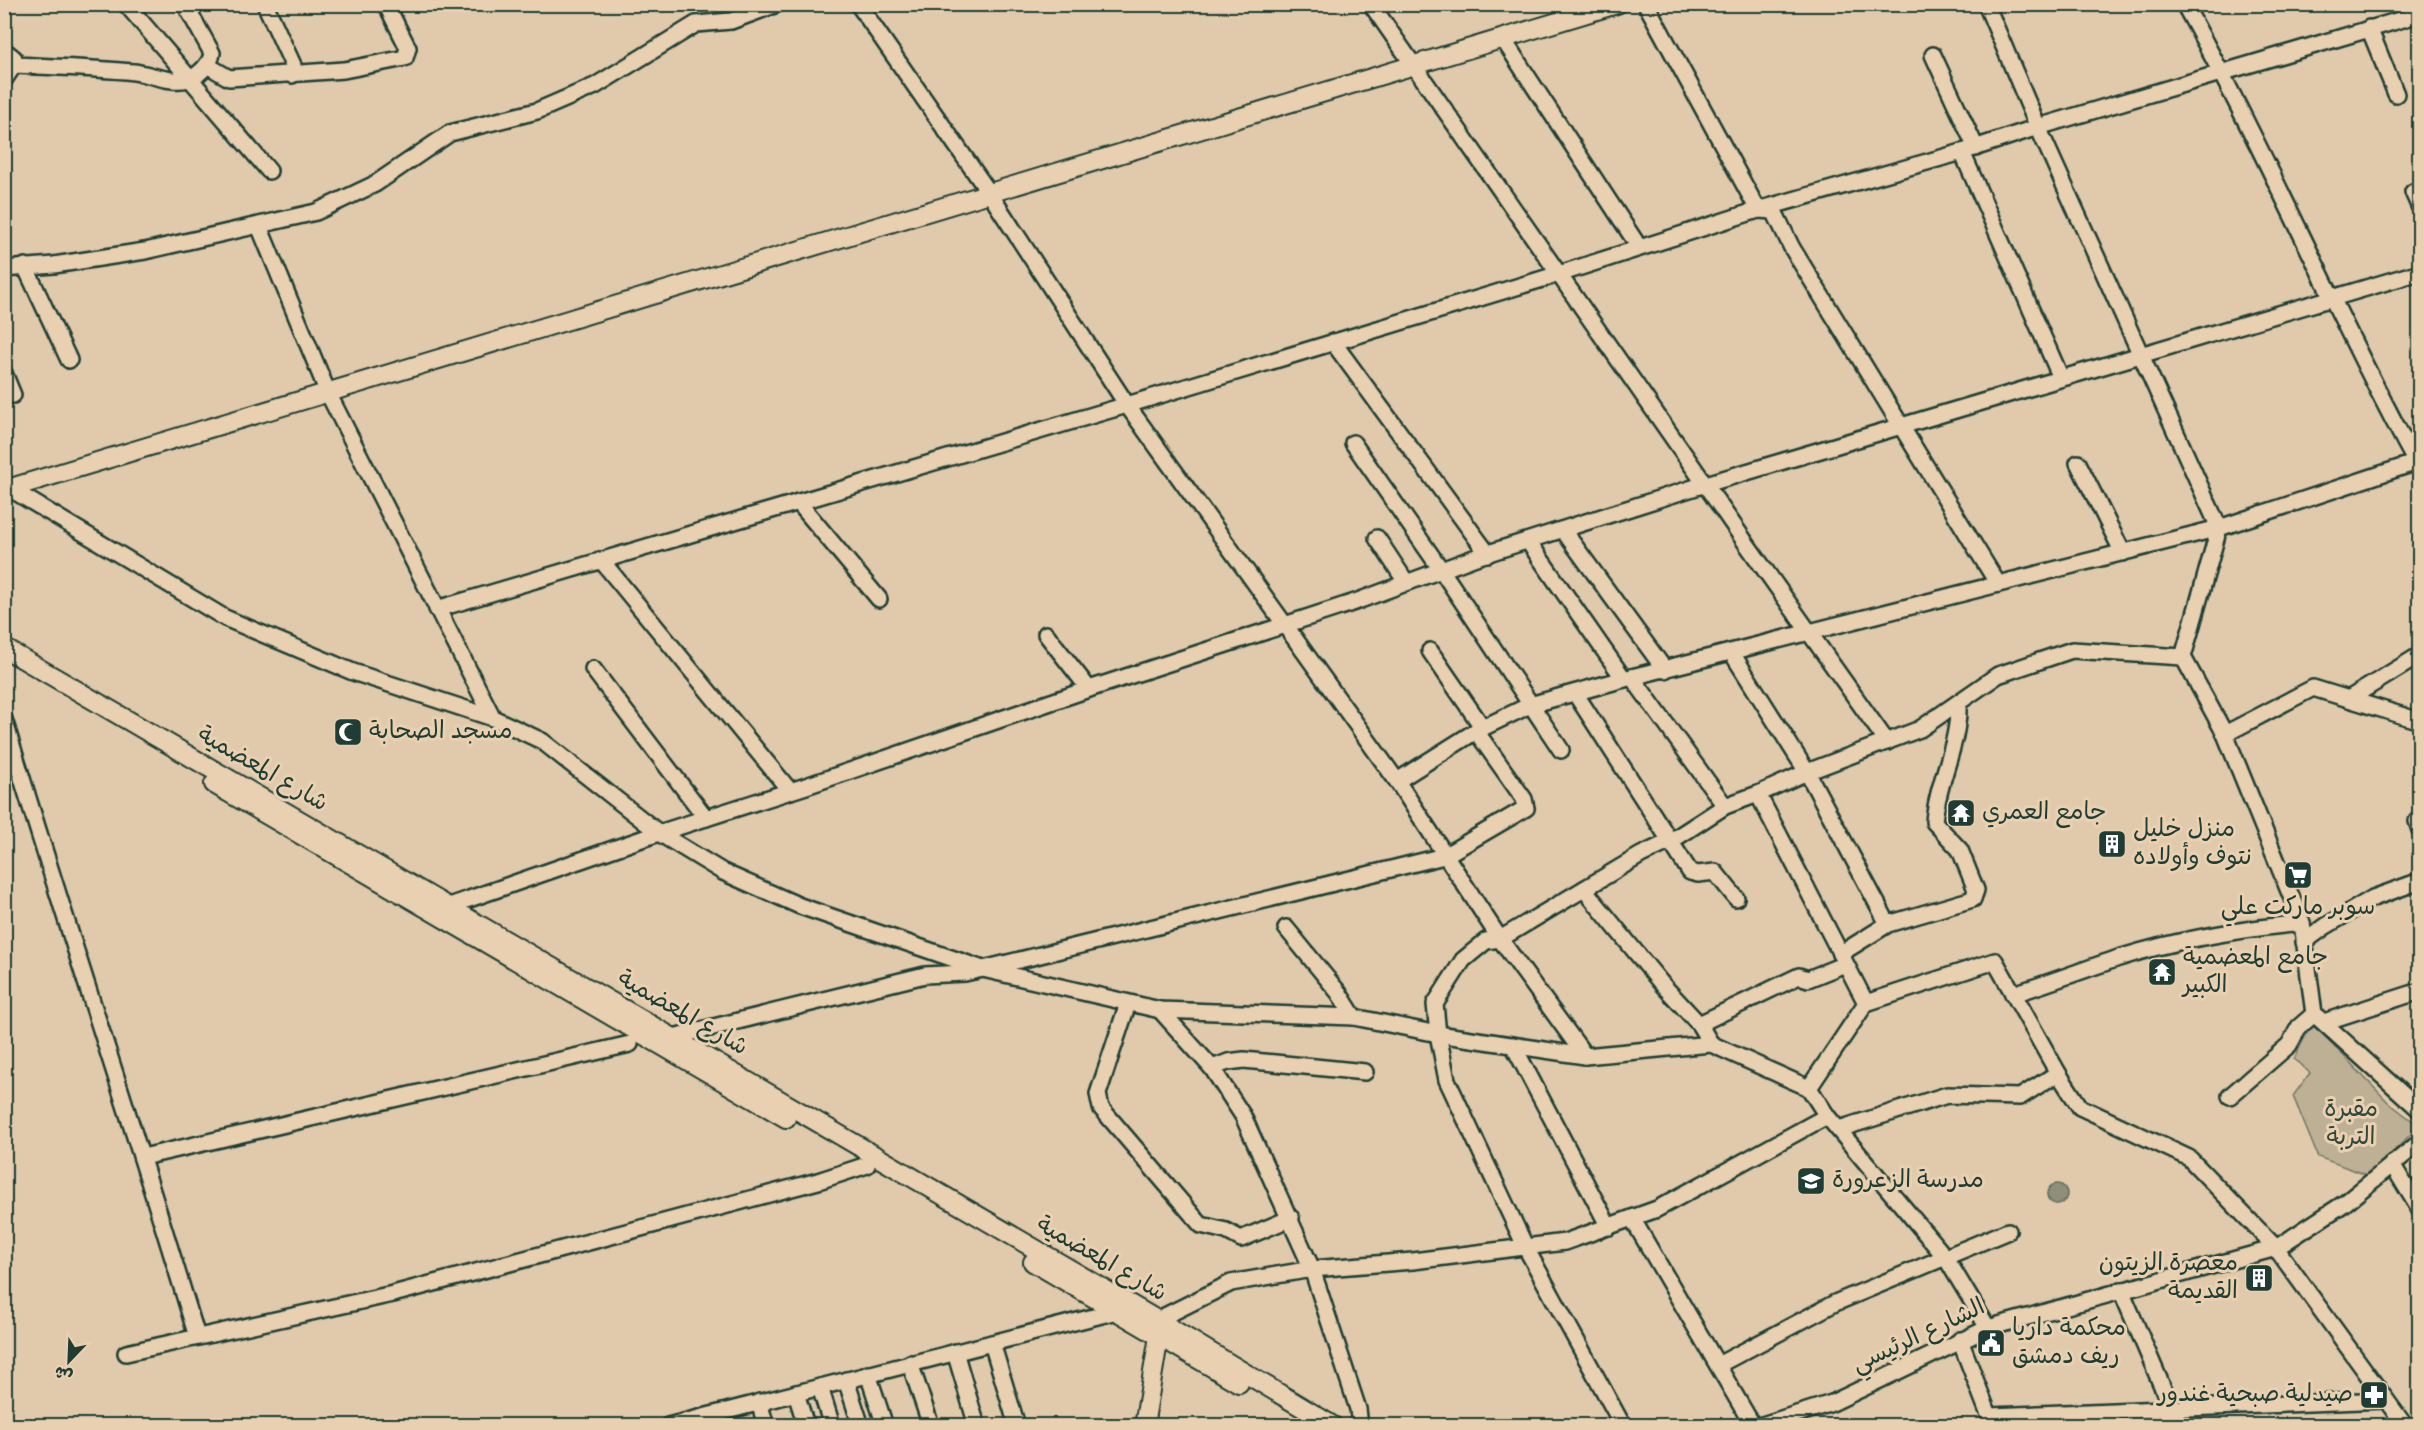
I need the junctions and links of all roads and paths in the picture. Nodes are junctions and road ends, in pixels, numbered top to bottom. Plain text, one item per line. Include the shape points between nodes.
1 (126, 4) edge
2 (184, 4) edge
3 (265, 4) edge
4 (386, 4) edge
5 (777, 4) edge
6 (858, 4) edge
7 (1371, 4) edge
8 (1617, 4) edge
9 (1646, 4) edge
10 (1986, 4) edge
11 (2184, 4) edge
12 (2420, 14) edge
13 (2369, 28) junction
14 (1503, 39) junction
15 (4, 50) edge
16 (1933, 55) dead end
17 (207, 65) junction
18 (1413, 65) junction
19 (14, 66) junction
20 (2222, 72) junction
21 (292, 75) junction
22 (189, 79) junction
23 (4, 80) edge
24 (2396, 94) dead end
25 (2038, 127) junction
26 (1969, 150) junction
27 (269, 171) dead end
28 (2413, 192) dead end
29 (990, 194) junction
30 (2420, 208) edge
31 (1758, 210) junction
32 (259, 226) junction
33 (1639, 247) junction
34 (25, 266) junction
35 (4, 268) edge
36 (2420, 272) edge
37 (1559, 274) junction
38 (2331, 299) junction
39 (1333, 342) junction
40 (2140, 355) junction
41 (69, 360) dead end
42 (4, 373) edge
43 (2061, 378) junction
44 (328, 393) junction
45 (13, 395) dead end
46 (1127, 405) junction
47 (1903, 426) junction
48 (1353, 442) dead end
49 (2078, 463) dead end
50 (2418, 464) edge
51 (1705, 485) junction
52 (6, 488) edge
53 (798, 502) junction
54 (2219, 528) junction
55 (1563, 530) junction
56 (1377, 538) dead end
57 (1528, 541) junction
58 (2123, 553) junction
59 (1488, 554) junction
60 (601, 560) junction
61 (1442, 571) junction
62 (1406, 582) junction
63 (1998, 584) junction
64 (879, 599) dead end
65 (437, 609) junction
66 (1285, 625) junction
67 (1808, 632) junction
68 (1046, 634) dead end
69 (4, 648) edge
70 (1430, 651) dead end
71 (1732, 653) junction
72 (2420, 655) edge
73 (2182, 657) junction
74 (4, 662) edge
75 (593, 669) dead end
76 (1665, 670) junction
77 (1628, 678) junction
78 (1089, 689) junction
79 (1575, 693) junction
80 (2350, 698) junction
81 (1958, 703) junction
82 (1530, 705) junction
83 (4, 718) edge
84 (493, 718) junction
85 (2420, 721) edge
86 (1480, 730) junction
87 (2225, 734) junction
88 (1887, 742) junction
89 (1561, 750) dead end
90 (1807, 772) junction
91 (1397, 781) junction
92 (790, 791) junction
93 (1758, 794) junction
94 (1725, 806) junction
95 (706, 818) junction
96 (2420, 821) edge
97 (2420, 830) edge
98 (658, 833) junction
99 (1671, 841) junction
100 (1444, 856) junction
101 (2420, 881) edge
102 (1584, 888) junction
103 (1736, 898) dead end
104 (426, 900) junction
105 (449, 906) junction
106 (2302, 923) junction
107 (1888, 924) junction
108 (1286, 928) dead end
109 (1500, 939) junction
110 (2304, 942) junction
111 (1843, 959) junction
112 (983, 969) junction
113 (2420, 991) edge
114 (2013, 994) junction
115 (1128, 1003) junction
116 (1866, 1003) junction
117 (1160, 1010) junction
118 (1354, 1017) junction
119 (2319, 1018) junction
120 (1699, 1024) junction
121 (1437, 1034) junction
122 (673, 1037) junction
123 (630, 1044) dead end
124 (1711, 1044) junction
125 (1513, 1046) junction
126 (1585, 1056) junction
127 (1212, 1068) junction
128 (1365, 1072) dead end
129 (2058, 1073) junction
130 (1809, 1088) junction
131 (2230, 1096) dead end
132 (2420, 1110) edge
133 (1827, 1116) junction
134 (1839, 1129) junction
135 (2420, 1142) edge
136 (143, 1157) junction
137 (2392, 1164) junction
138 (867, 1165) junction
139 (2420, 1210) edge
140 (1291, 1218) junction
141 (1632, 1218) junction
142 (1609, 1227) junction
143 (2008, 1231) dead end
144 (1526, 1248) junction
145 (2276, 1248) junction
146 (1946, 1258) junction
147 (1312, 1269) junction
148 (2121, 1290) junction
149 (1117, 1311) junction
150 (1158, 1328) junction
151 (1988, 1328) junction
152 (197, 1337) junction
153 (1960, 1340) junction
154 (992, 1343) junction
155 (956, 1352) junction
156 (126, 1353) dead end
157 (910, 1363) junction
158 (1718, 1365) junction
159 (868, 1374) junction
160 (846, 1380) junction
161 (820, 1387) junction
162 (796, 1393) junction
163 (2386, 1401) junction
164 (759, 1402) junction
165 (2174, 1409) junction
166 (729, 1418) edge
167 (701, 1421) edge
168 (1992, 1421) edge
169 (668, 1425) edge
170 (766, 1425) edge
171 (806, 1425) edge
172 (832, 1425) edge
173 (861, 1425) edge
174 (885, 1425) edge
175 (931, 1425) edge
176 (977, 1425) edge
177 (1017, 1425) edge
178 (1144, 1425) edge
179 (1310, 1425) edge
180 (1333, 1425) edge
181 (1359, 1425) edge
182 (1623, 1425) edge
183 (1753, 1425) edge
184 (1759, 1425) edge
185 (2179, 1425) edge
186 (2405, 1425) edge

1 - 22 street
2 - 17 street via 212,53
3 - 21 street via 293,65
4 - 21 street via 408,48 405,58
5 - 32 street via 731,21 696,24 595,86 537,111 450,133 365,188 316,212
6 - 29 street
7 - 18 street
8 - 14 main road
9 - 31 street
10 - 25 street
11 - 20 street
12 - 13 street
13 - 20 street
13 - 24 street
14 - 18 main road
14 - 33 street
15 - 19 street via 14,58
16 - 26 street
17 - 21 street via 229,78
17 - 22 street
18 - 29 main road
18 - 37 street
19 - 22 street via 136,72
19 - 23 street
20 - 25 street
20 - 38 street
22 - 27 street
25 - 26 street
25 - 40 street
26 - 31 street
26 - 43 street
28 - 30 street
29 - 44 main road
29 - 46 street
31 - 33 street
31 - 47 street via 1774,211 1792,248
32 - 34 street via 145,251 54,266
32 - 44 street
33 - 37 street
34 - 35 street
34 - 41 street
36 - 38 street
37 - 39 street
37 - 51 street
38 - 40 street
38 - 50 street
39 - 46 street
39 - 59 street
40 - 43 street
40 - 54 street
42 - 45 street
43 - 47 street
44 - 52 main road
44 - 65 street
46 - 53 street
46 - 66 street
47 - 51 street
47 - 63 street
48 - 61 street
49 - 58 street
50 - 54 street
51 - 55 street
51 - 67 street
52 - 84 street via 225,618 353,672
53 - 60 street
53 - 64 street
54 - 58 street
54 - 73 street
55 - 57 street
55 - 76 street
56 - 62 street
57 - 59 street
57 - 77 street
58 - 63 street
59 - 61 street
60 - 65 street
60 - 92 street
61 - 62 street
61 - 82 street
62 - 66 street
63 - 67 street
65 - 84 street
66 - 78 street
66 - 91 street
67 - 71 street
67 - 88 street
68 - 78 street
69 - 104 main road, شارع المعضمية
70 - 86 street
71 - 76 street
71 - 90 street
72 - 80 street
73 - 81 street via 2072,650 1998,675
73 - 87 street
74 - 104 main road, شارع المعضمية
75 - 95 street
76 - 77 street
77 - 79 street
77 - 94 street
78 - 92 street
79 - 82 street
79 - 99 street
80 - 85 street
80 - 87 street via 2313,688
81 - 88 street via 1920,729
81 - 107 street via 1959,723 1936,801 1934,822 1959,850 1976,895
82 - 86 street
82 - 89 street
83 - 136 street
84 - 98 street via 542,741
86 - 91 street
86 - 100 street via 1526,808
87 - 106 street
88 - 90 street
90 - 93 street
90 - 107 street
91 - 100 street
92 - 95 street
93 - 94 street
93 - 111 street
94 - 99 street
95 - 98 street
96 - 97 street
98 - 105 street
98 - 112 street via 723,872 800,906
99 - 102 street
99 - 103 street via 1690,872 1714,872
100 - 109 street
100 - 112 street
101 - 110 street via 2373,898
102 - 109 street
102 - 120 street
104 - 105 main road, شارع المعضمية
104 - 138 main road, شارع المعضمية
105 - 122 main road, شارع المعضمية
106 - 110 street
106 - 114 street via 2123,957
107 - 111 street
108 - 118 street via 1340,993
109 - 121 street via 1486,941 1463,960 1436,1004
109 - 126 street
110 - 119 street
111 - 116 street
111 - 120 street via 1808,979 1799,976
112 - 115 street
112 - 122 street via 926,975
113 - 119 street
114 - 116 street via 1995,961
114 - 129 street
115 - 117 street
115 - 140 street via 1098,1094 1101,1108 1202,1225 1241,1239
116 - 130 street
117 - 118 street
117 - 127 street
118 - 121 street
119 - 131 street via 2300,1027 2289,1045
119 - 132 street
120 - 124 street
121 - 125 street
121 - 144 street via 1446,1080
122 - 150 main road, شارع المعضمية
123 - 136 street
124 - 126 street
124 - 130 street
125 - 126 street
125 - 142 street
127 - 128 street via 1244,1060
127 - 140 street via 1244,1116
129 - 134 street via 2020,1097 1947,1095
129 - 145 street via 2080,1107 2189,1158
130 - 133 street
133 - 134 street
133 - 141 street via 1657,1209
134 - 146 street
135 - 137 street, الشارع الرئيسي
136 - 152 street
137 - 139 street
137 - 145 street, الشارع الرئيسي via 2344,1203
138 - 149 main road, شارع المعضمية
138 - 152 street via 393,1294
140 - 147 street
141 - 142 street
141 - 158 street
142 - 144 street via 1565,1242
143 - 146 street
144 - 147 street
144 - 182 street
145 - 148 street, الشارع الرئيسي
145 - 163 street
146 - 151 street
146 - 158 street via 1835,1303
147 - 150 street via 1231,1283
147 - 181 street via 1358,1409
148 - 151 street, الشارع الرئيسي
148 - 165 street
149 - 150 main road, شارع المعضمية
149 - 154 street
150 - 178 main road
150 - 179 main road, شارع المعضمية
150 - 180 main road, شارع المعضمية
151 - 153 street, الشارع الرئيسي
152 - 156 street
153 - 168 street
153 - 184 street, الشارع الرئيسي via 1832,1403
154 - 155 street
154 - 177 street
155 - 157 street
155 - 176 street
157 - 159 street
157 - 175 street
158 - 183 street
159 - 160 street
159 - 174 street
160 - 161 street
160 - 173 street
161 - 162 street
161 - 172 street
162 - 164 street
162 - 171 street
163 - 165 street
163 - 186 street
164 - 166 street
164 - 170 street
165 - 168 street
165 - 185 street
166 - 167 street
167 - 169 street

